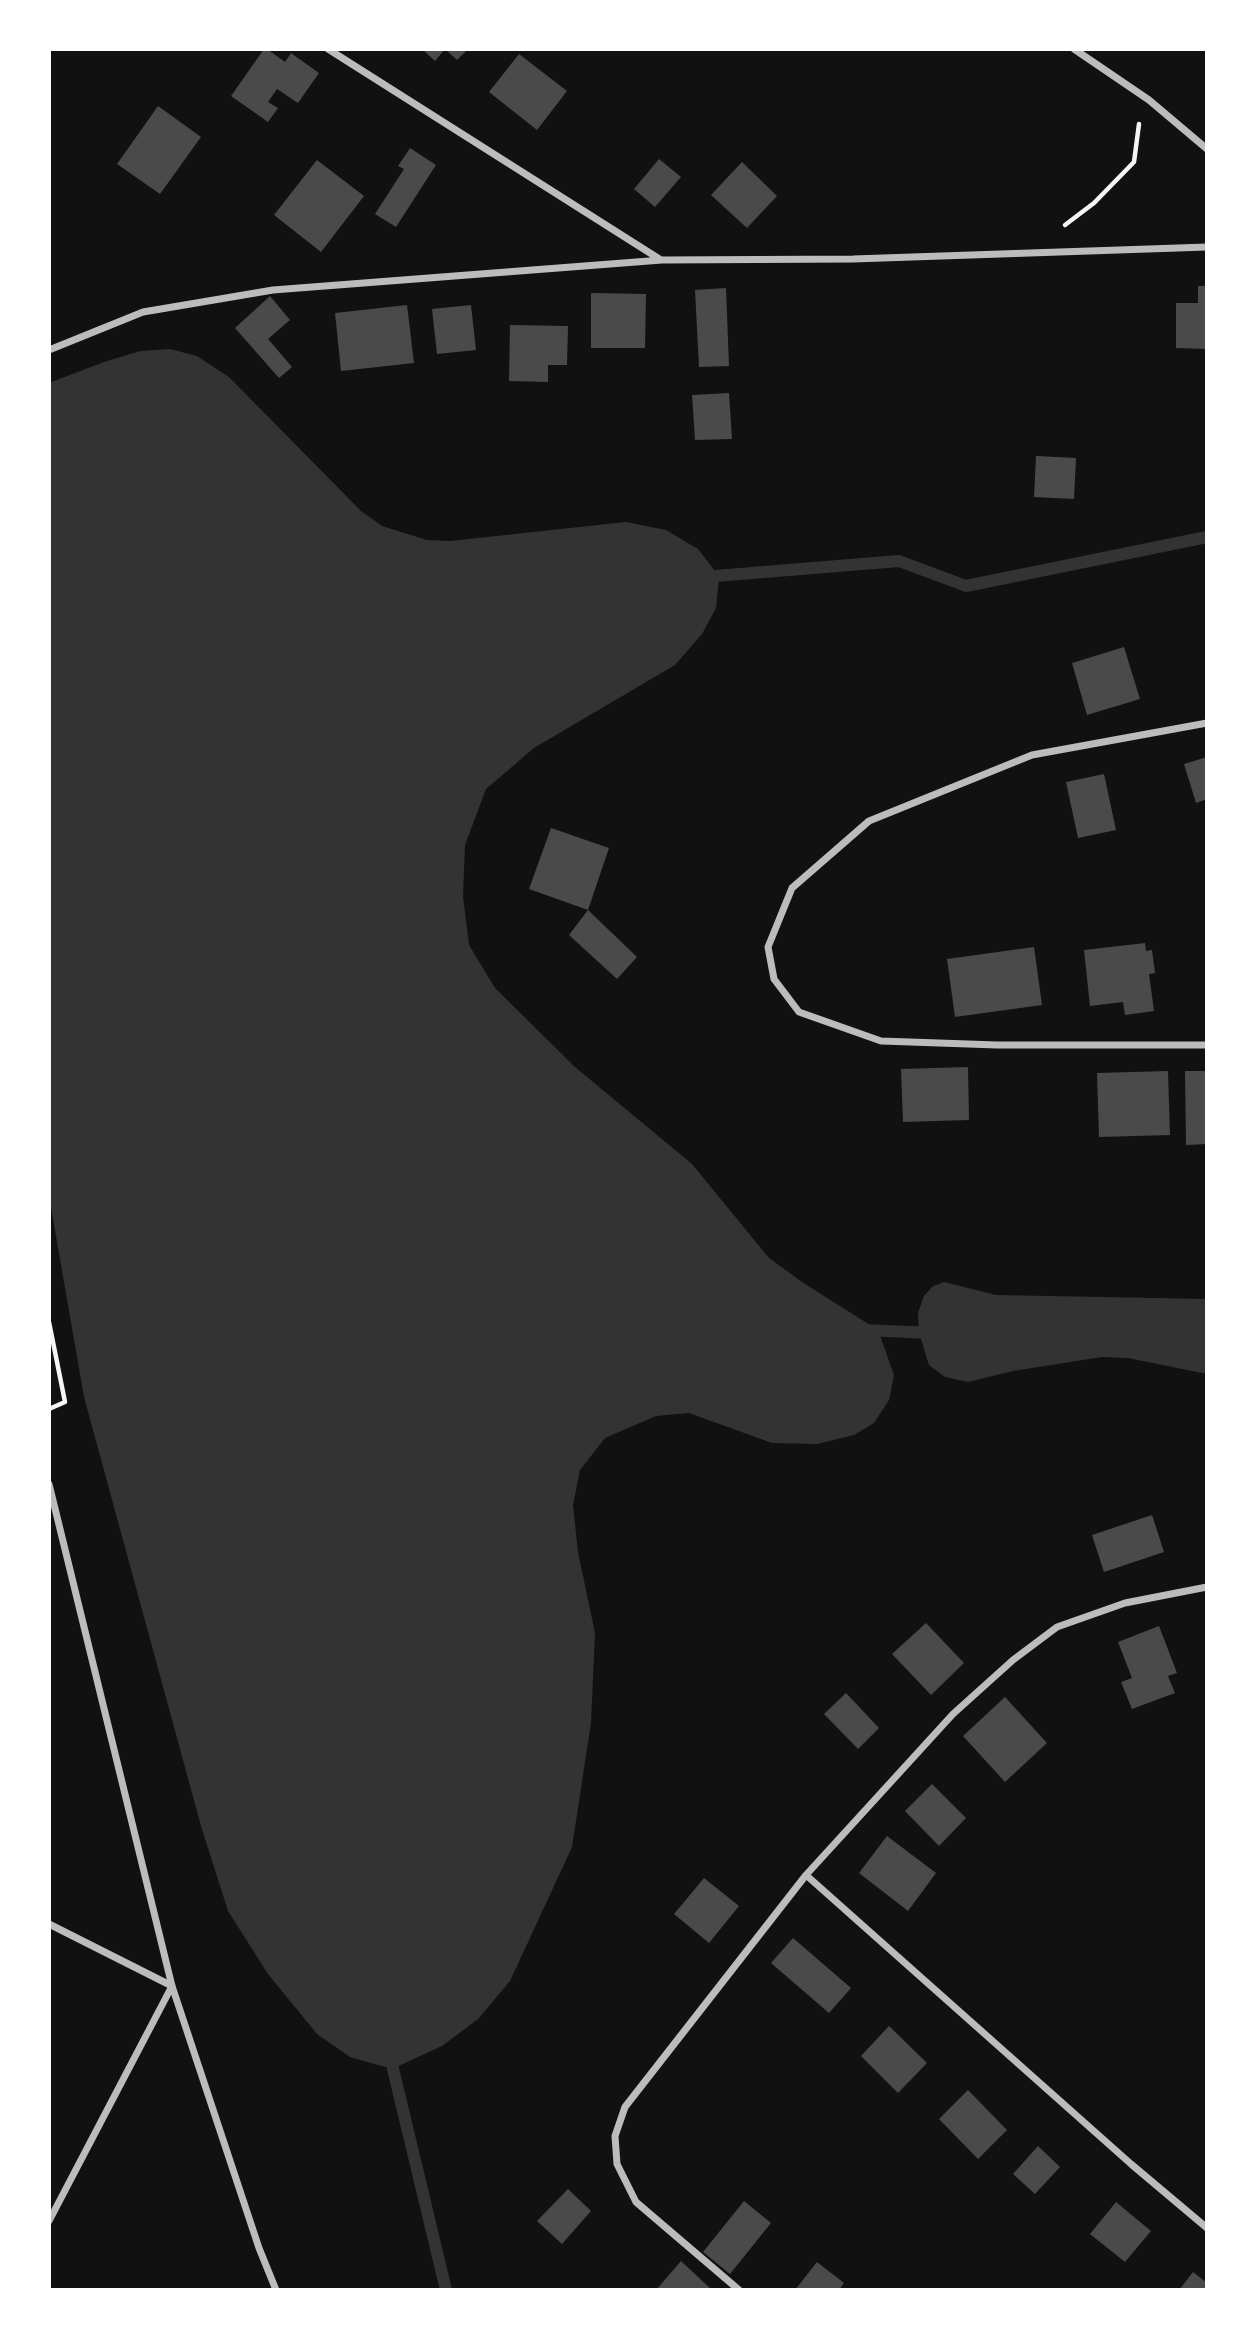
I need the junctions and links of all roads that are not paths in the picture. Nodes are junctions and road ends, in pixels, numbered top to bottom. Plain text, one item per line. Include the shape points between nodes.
1 (328, 49) edge
2 (1074, 49) edge
3 (1207, 149) edge
4 (1207, 247) edge
5 (662, 260) junction
6 (49, 350) edge
7 (1207, 723) edge
8 (1207, 1045) edge
9 (49, 1484) edge
10 (1207, 1587) edge
11 (806, 1875) junction
12 (49, 1924) edge
13 (173, 1986) junction
14 (49, 2221) edge
15 (1207, 2228) edge
16 (276, 2290) edge
17 (739, 2290) edge

1 - 5 street
2 - 3 street via 1143,96
4 - 5 street via 853,259
5 - 6 street via 273,290 143,313
7 - 8 street via 1032,754 869,821 792,888 768,947 774,979 799,1012 881,1041
9 - 13 street
10 - 11 street via 1125,1603 1057,1627 953,1714
11 - 15 street
11 - 17 street via 625,2107 615,2136 617,2164 636,2203
12 - 13 street
13 - 14 street
13 - 16 street

